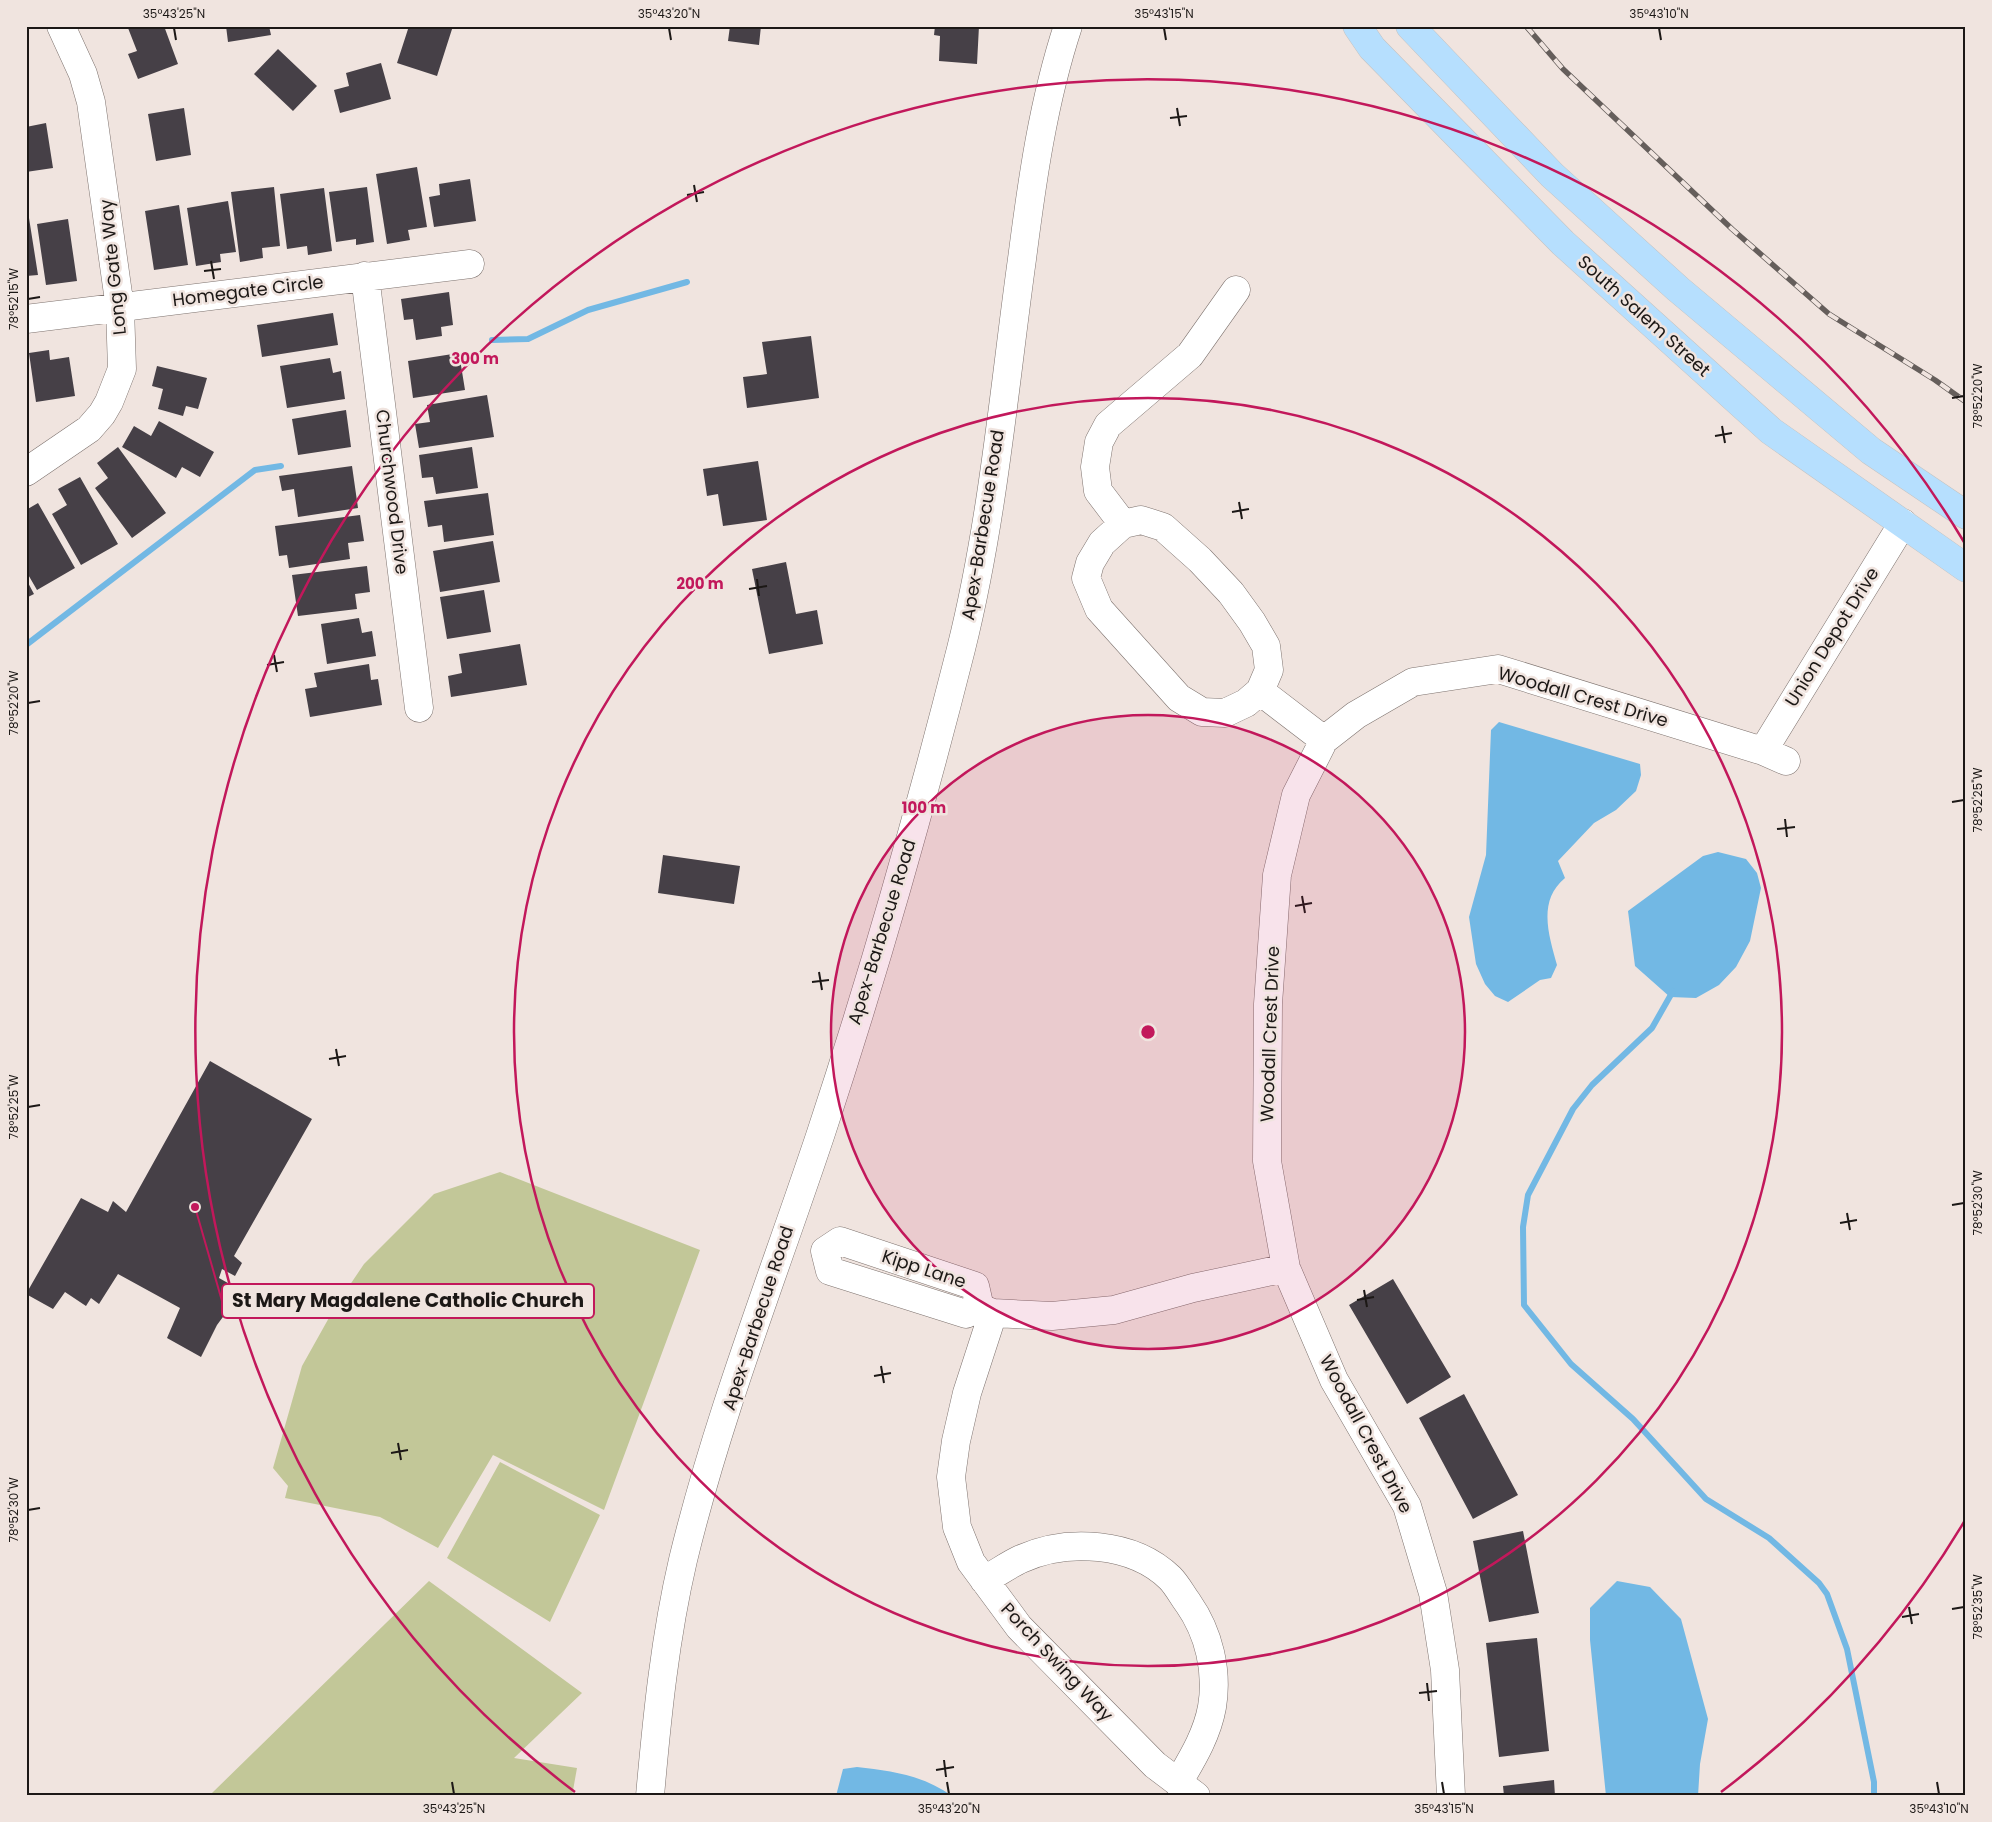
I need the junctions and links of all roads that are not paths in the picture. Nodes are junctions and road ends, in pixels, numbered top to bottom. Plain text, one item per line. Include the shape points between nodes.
1 (61, 26) edge
2 (1068, 26) edge
3 (1357, 26) edge
4 (1410, 26) edge
5 (470, 264) dead end
6 (365, 276) junction
7 (1236, 290) dead end
8 (120, 308) junction
9 (26, 319) edge
10 (26, 472) edge
11 (1966, 515) edge
12 (1902, 523) junction
13 (1123, 524) junction
14 (1966, 568) edge
15 (1260, 691) junction
16 (419, 708) dead end
17 (1324, 740) junction
18 (1774, 756) joint
19 (783, 1242) junction
20 (1286, 1268) junction
21 (987, 1311) junction
22 (984, 1580) junction
23 (1187, 1789) edge
24 (650, 1796) edge
25 (1451, 1796) edge

1 - 8 street, Long Gate Way via 92,102
2 - 19 street, Apex-Barbecue Road via 1053,69 1033,175 986,531 974,598 902,868 826,1118
3 - 12 main road, South Salem Street via 1372,48 1564,243 1771,431
4 - 11 main road via 1552,175 1678,289 1871,451
5 - 6 street, Homegate Circle
6 - 8 street, Homegate Circle
6 - 16 street, Churchwood Drive
7 - 13 street via 1190,355 1108,424 1098,442 1095,467 1098,491
8 - 9 street, Homegate Circle
8 - 10 street, Long Gate Way via 122,369 116,389 102,414 75,440
12 - 14 main road, South Salem Street
12 - 18 street, Union Depot Drive
13 - 15 street via 1141,520 1163,528 1200,560 1230,593 1266,646 1269,670
13 - 15 street via 1102,543 1090,563 1086,578 1099,609 1179,698 1202,712 1225,713 1246,703
15 - 17 street
17 - 18 street, Woodall Crest Drive via 1356,715 1413,682 1498,669
17 - 20 street, Woodall Crest Drive via 1296,795 1277,875 1268,1004 1267,1152
19 - 21 street, Kipp Lane via 825,1251 840,1241 975,1286
19 - 24 street, Apex-Barbecue Road via 704,1483 682,1562 664,1665
20 - 21 street via 1193,1288 1114,1310 1052,1316
20 - 25 street, Woodall Crest Drive via 1334,1380 1407,1506 1433,1593 1446,1670
21 - 22 street, Porch Swing Way via 956,1441 951,1477 957,1527 971,1562
22 - 23 street, Porch Swing Way via 1019,1627 1155,1766
22 - 23 street via 1021,1559 1058,1548 1090,1547 1136,1555 1170,1578 1200,1620 1213,1660 1212,1707

